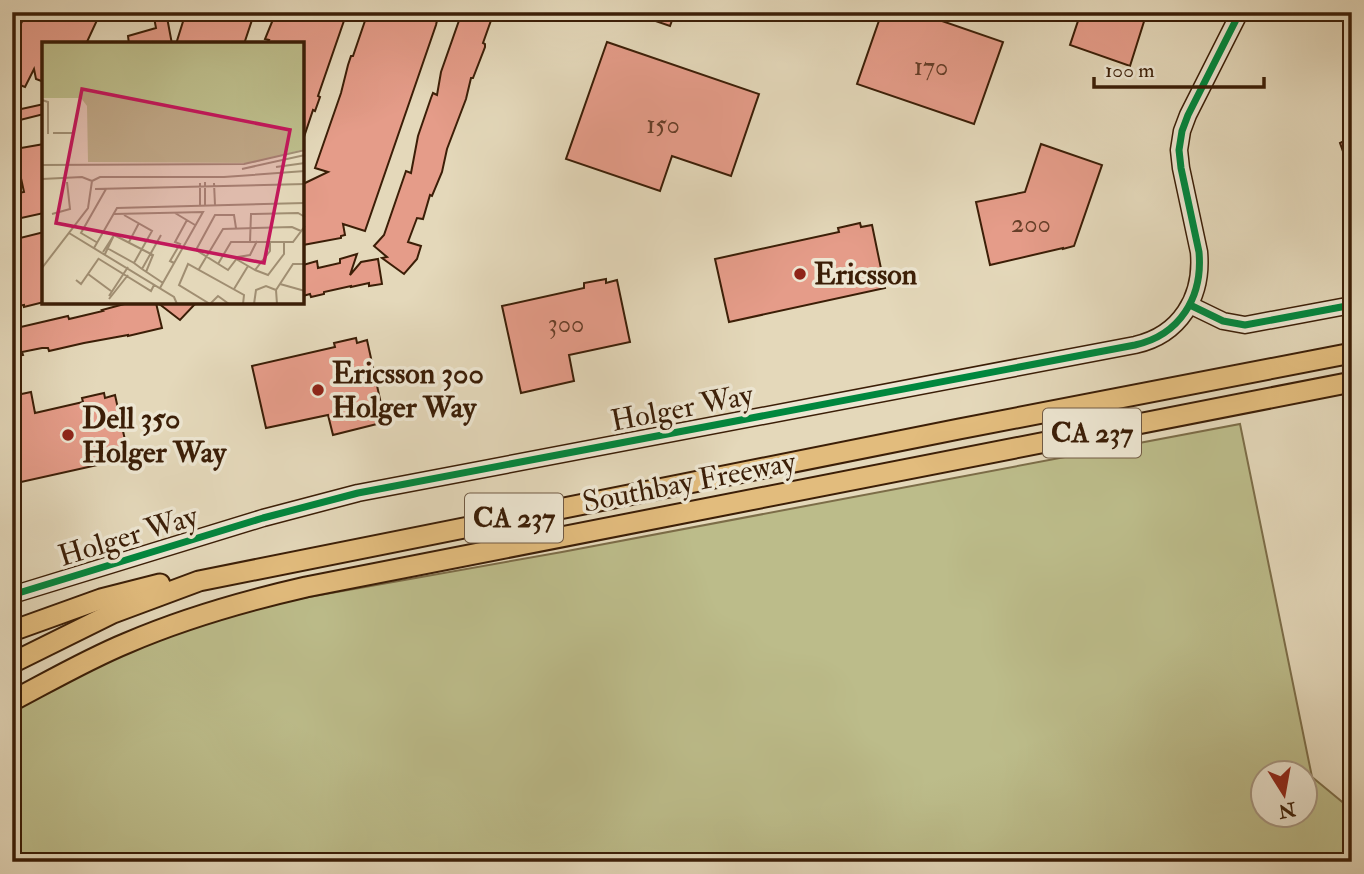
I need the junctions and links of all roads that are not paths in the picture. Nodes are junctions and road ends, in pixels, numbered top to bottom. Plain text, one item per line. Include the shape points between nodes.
1 (1240, 12) edge
2 (1190, 305) junction
3 (1352, 305) edge
4 (1352, 353) edge
5 (1352, 382) edge
6 (496, 550) junction
7 (199, 581) junction
8 (12, 595) edge
9 (12, 631) edge
10 (12, 663) edge
11 (12, 690) edge
12 (12, 701) edge

1 - 2 street via 1182,131 1181,168 1200,266
2 - 3 street via 1223,321 1245,325
2 - 8 street, Holger Way via 1173,327 1144,343 358,494
4 - 7 highway, Southbay Freeway / CA 237
5 - 6 highway, Southbay Freeway / CA 237
6 - 11 highway via 442,551 215,599 130,632
6 - 12 highway, Southbay Freeway / CA 237 via 250,600 191,618 126,643
7 - 9 highway via 165,583 101,599
7 - 10 highway, Southbay Freeway / CA 237 via 113,614

